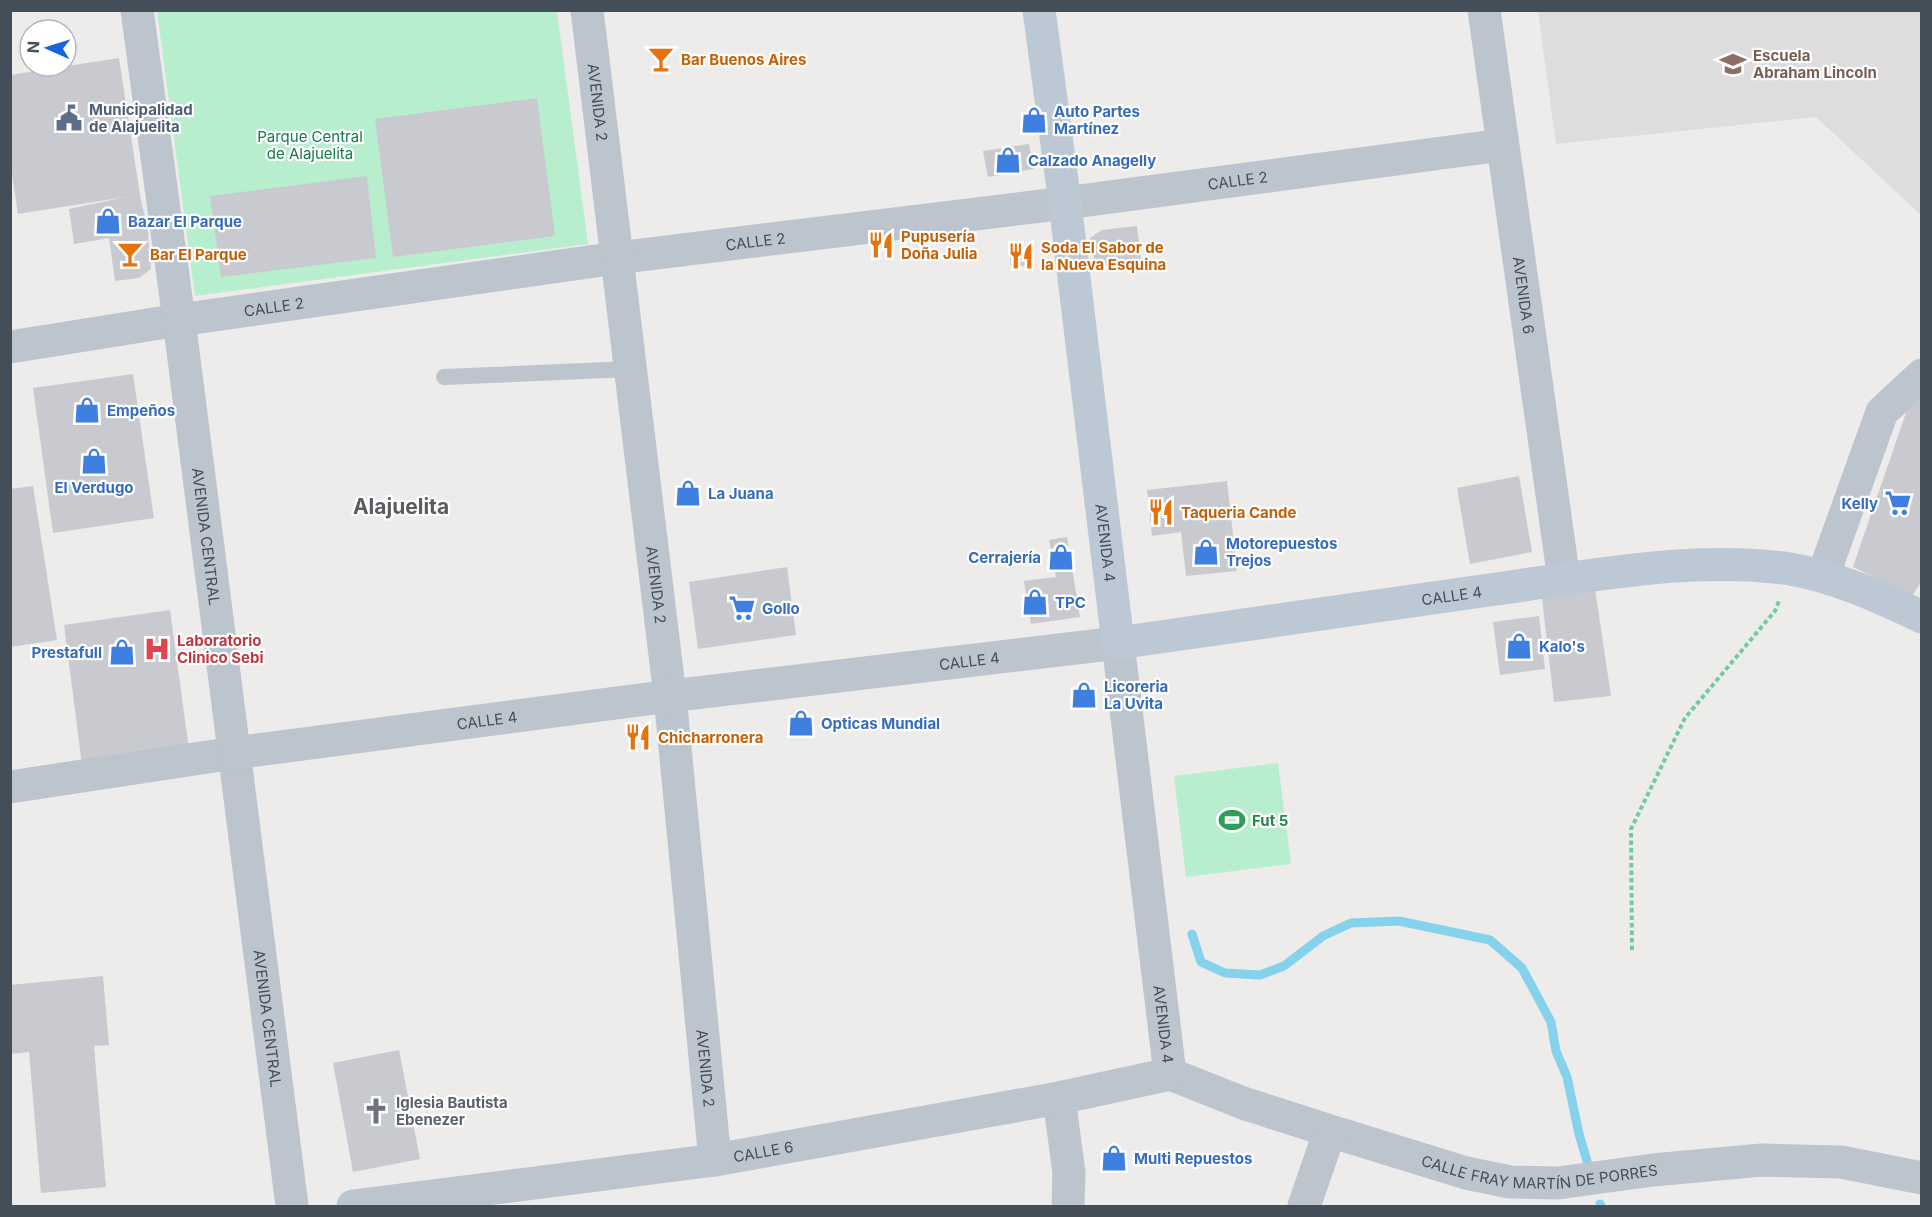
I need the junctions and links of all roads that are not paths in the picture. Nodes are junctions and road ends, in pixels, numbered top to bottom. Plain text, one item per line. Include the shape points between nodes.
1 (137, 10) edge
2 (587, 10) edge
3 (1039, 10) edge
4 (1484, 10) edge
5 (1502, 145) junction
6 (1065, 203) junction
7 (617, 258) junction
8 (179, 320) junction
9 (10, 347) edge
10 (631, 369) junction
11 (1922, 375) edge
12 (444, 377) dead end
13 (1823, 576) junction
14 (1564, 580) junction
15 (1922, 617) edge
16 (1118, 643) junction
17 (670, 696) junction
18 (234, 753) junction
19 (10, 787) edge
20 (1170, 1074) junction
21 (1059, 1098) junction
22 (1330, 1131) junction
23 (716, 1160) junction
24 (1922, 1178) edge
25 (292, 1206) edge
26 (353, 1206) edge
27 (1068, 1206) edge
28 (1304, 1206) edge

1 - 8 street, AVENIDA CENTRAL
2 - 7 street, AVENIDA 2
3 - 6 main road, AVENIDA 4
4 - 5 street, AVENIDA 6
5 - 6 street, CALLE 2
5 - 14 street, AVENIDA 6
6 - 7 street, CALLE 2
6 - 16 main road, AVENIDA 4
7 - 8 street, CALLE 2
7 - 10 street, AVENIDA 2
8 - 9 street, CALLE 2
8 - 18 street, AVENIDA CENTRAL
10 - 12 lane
10 - 17 street, AVENIDA 2
11 - 13 street via 1882,412
13 - 14 main road, CALLE 4 via 1732,563
13 - 15 main road, CALLE 4 via 1860,588
14 - 16 main road, CALLE 4
16 - 17 street, CALLE 4
16 - 20 street, AVENIDA 4
17 - 18 street, CALLE 4
17 - 23 street, AVENIDA 2
18 - 19 street, CALLE 4
18 - 25 street, AVENIDA CENTRAL
20 - 21 street, CALLE 6
20 - 22 street, CALLE FRAY MARTÍN DE PORRES
21 - 23 street, CALLE 6
21 - 27 street via 1070,1173
22 - 24 street, CALLE FRAY MARTÍN DE PORRES via 1466,1173 1510,1182 1558,1183 1762,1160 1841,1162
22 - 28 street
23 - 26 street, CALLE 6

